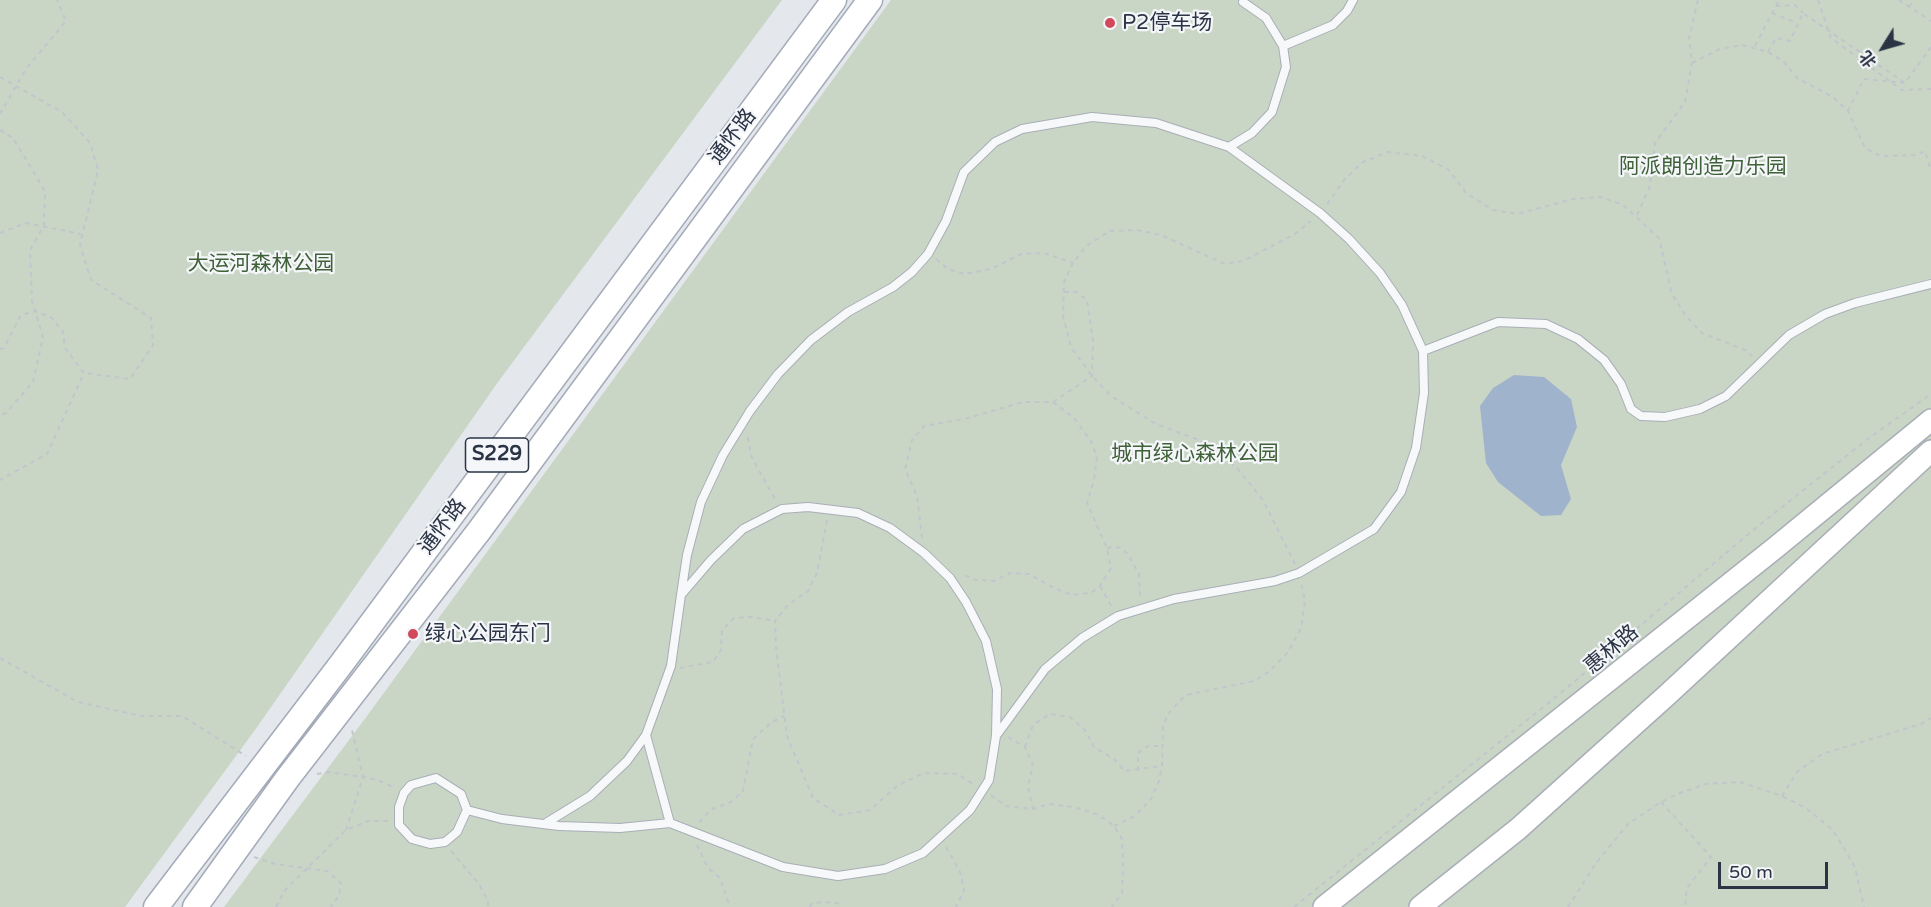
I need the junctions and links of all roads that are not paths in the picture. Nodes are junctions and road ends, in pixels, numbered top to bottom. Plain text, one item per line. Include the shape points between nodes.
1 (834, 0) edge
2 (870, 0) edge
3 (1353, 0) edge
4 (1243, 2) dead end
5 (1283, 46) junction
6 (1229, 147) junction
7 (1931, 284) edge
8 (1423, 351) junction
9 (1931, 420) edge
10 (1931, 451) edge
11 (681, 595) junction
12 (646, 735) junction
13 (996, 735) junction
14 (467, 810) junction
15 (546, 823) junction
16 (670, 823) junction
17 (156, 907) edge
18 (195, 907) edge
19 (1324, 907) edge
20 (1420, 907) edge

1 - 17 main road, 通怀路 / S229
2 - 18 main road, 通怀路 / S229 via 479,531 287,779
3 - 5 lane via 1333,25
4 - 5 lane via 1266,18
5 - 6 lane via 1286,67 1272,112 1252,133
6 - 8 lane via 1350,239 1402,305
6 - 11 lane via 1156,123 1092,117 1022,129 995,141 964,172 946,221 928,254 912,272 811,340 750,411 701,502
7 - 8 lane via 1825,314 1789,335 1726,396 1700,409 1656,418 1631,410 1621,384 1604,360 1578,339 1546,324 1498,322
8 - 13 lane via 1424,393 1416,448 1401,492 1374,529 1299,573 1118,616 1082,638 1045,669
9 - 19 main road, 惠林路
10 - 20 main road via 1518,829
11 - 12 lane via 671,666
11 - 13 lane via 743,529 782,509 829,508 858,513 890,528 924,552 950,578 966,602 986,641 997,689
12 - 15 lane via 627,761 590,796
12 - 16 lane
13 - 16 lane via 988,780 970,810 923,853 885,869 838,876 783,867
14 - 14 lane via 457,832 445,842 430,844 412,839 399,825 404,793 411,785 436,778 461,794
14 - 15 lane via 502,819
15 - 16 lane via 620,828

